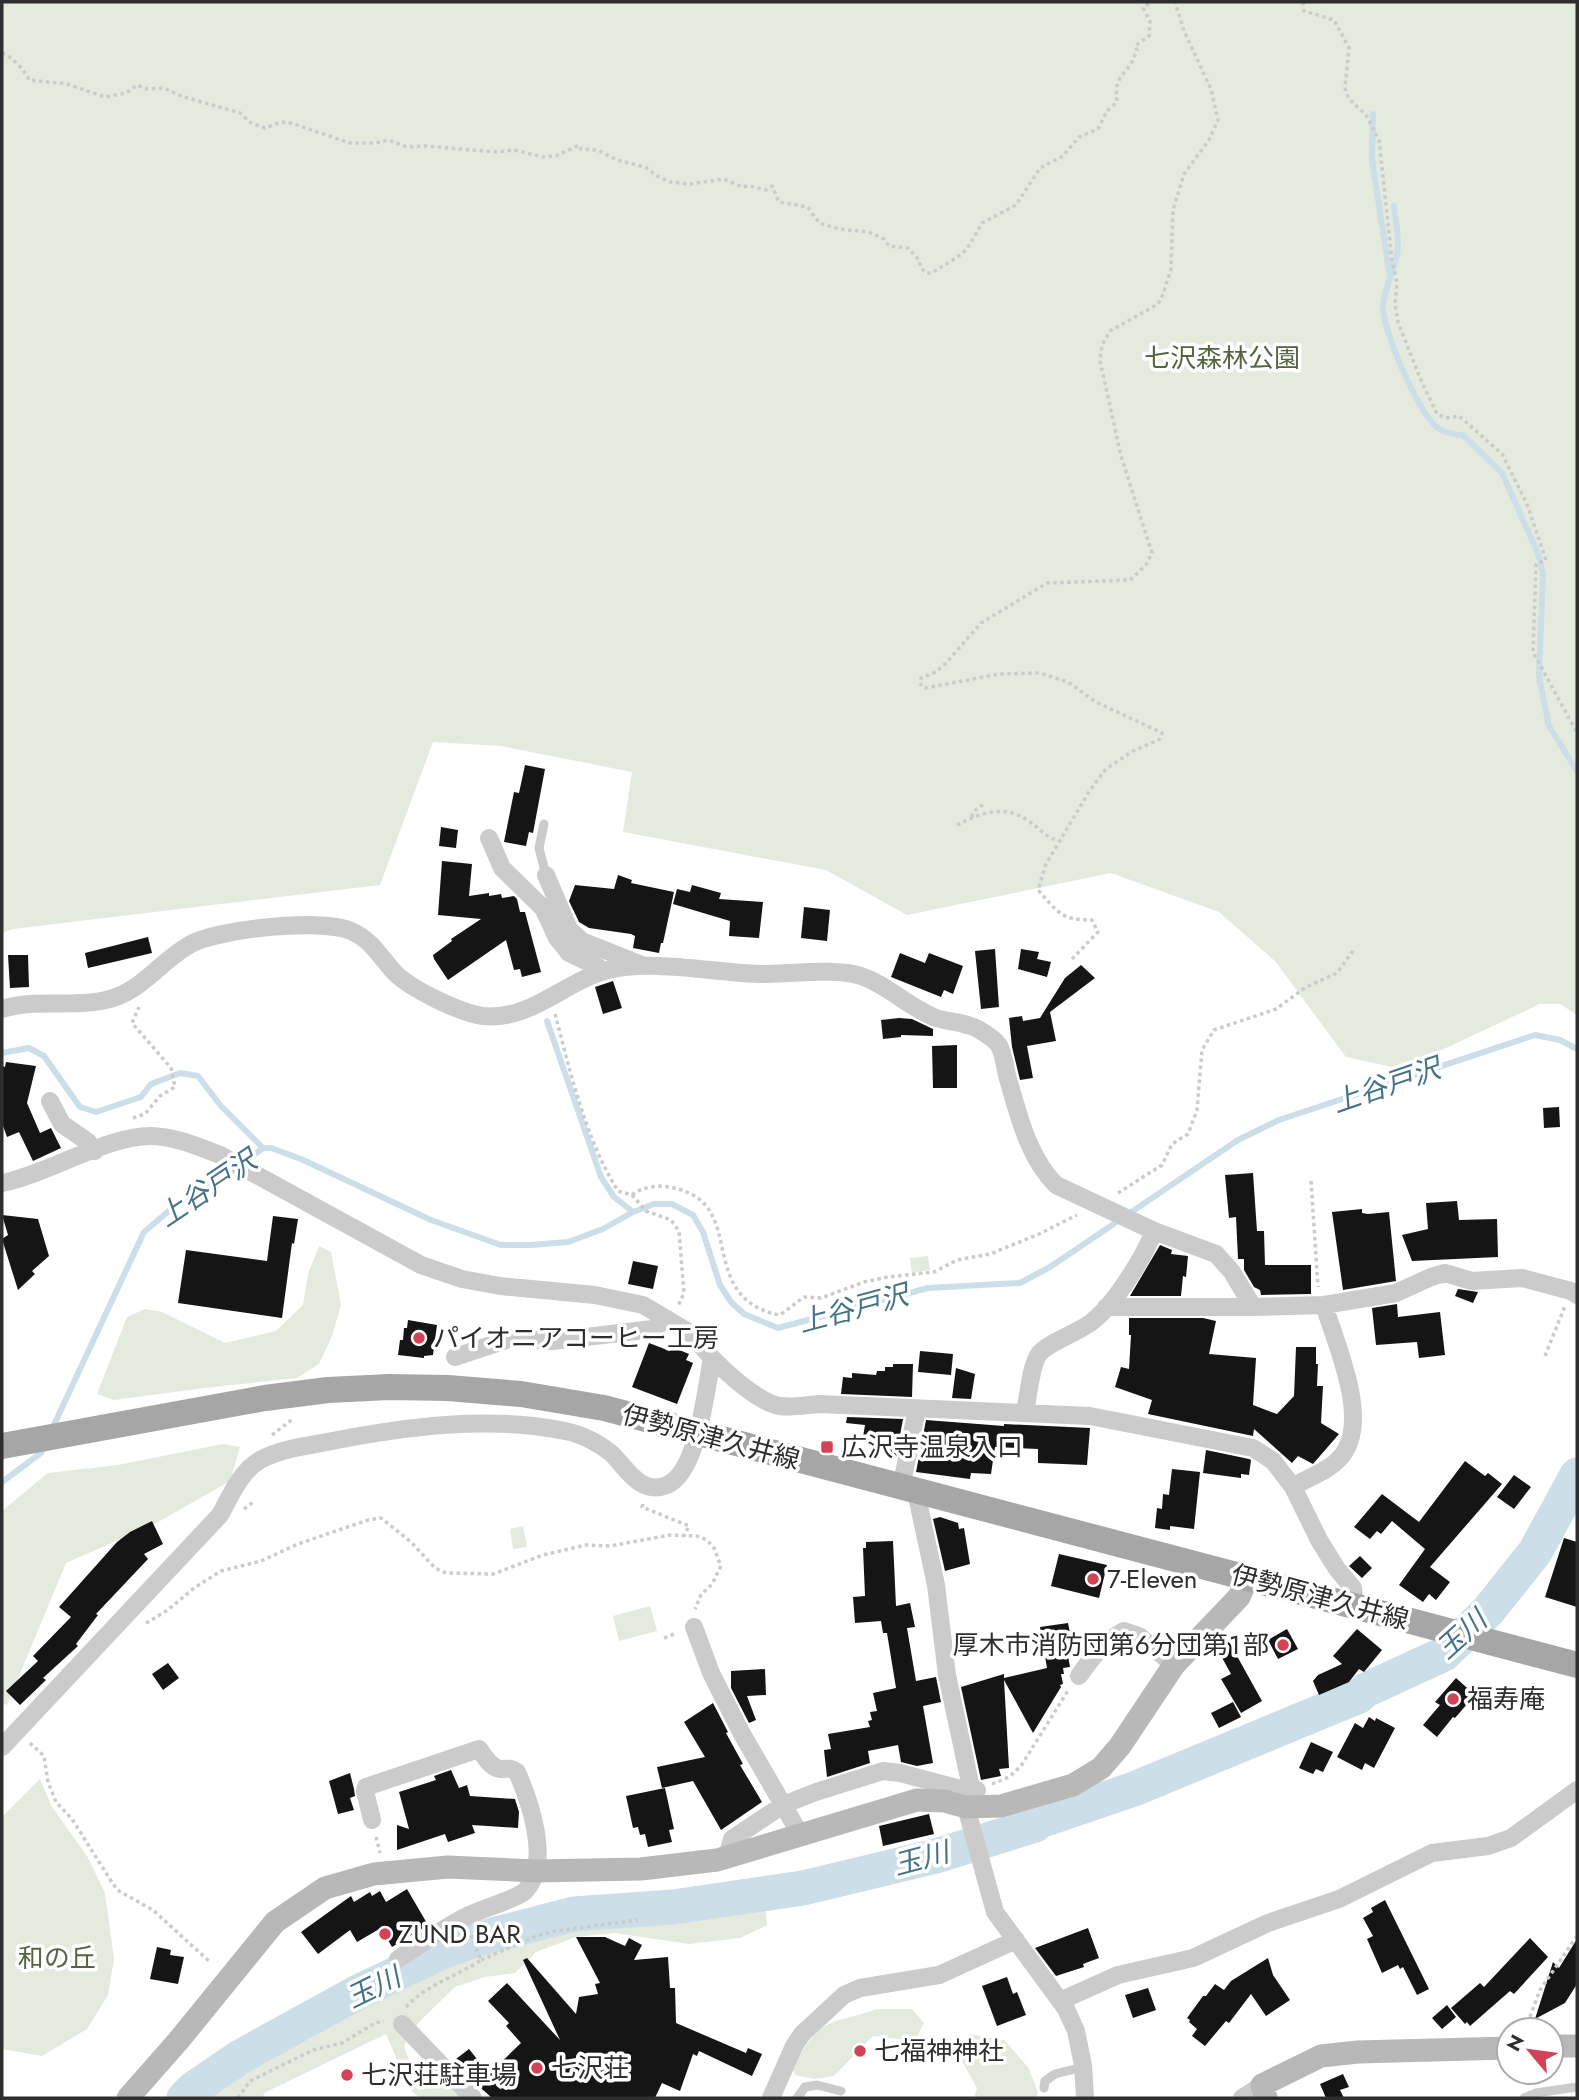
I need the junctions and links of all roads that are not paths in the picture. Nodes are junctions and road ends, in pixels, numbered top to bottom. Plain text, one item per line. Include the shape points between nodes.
1 (544, 824) dead end
2 (489, 838) dead end
3 (546, 875) joint
4 (645, 966) junction
5 (602, 972) junction
6 (2, 1009) edge
7 (50, 1101) dead end
8 (95, 1151) junction
9 (2, 1183) edge
10 (1147, 1227) junction
11 (1574, 1294) edge
12 (1322, 1305) junction
13 (1106, 1307) junction
14 (1254, 1307) junction
15 (669, 1320) junction
16 (455, 1357) dead end
17 (712, 1358) junction
18 (917, 1409) junction
19 (1025, 1412) junction
20 (697, 1433) junction
21 (2, 1446) edge
22 (1293, 1487) junction
23 (909, 1490) junction
24 (1247, 1579) junction
25 (1355, 1607) junction
26 (694, 1627) road end
27 (1174, 1665) junction
28 (1577, 1665) edge
29 (1079, 1676) road end
30 (2, 1747) edge
31 (1577, 1790) edge
32 (783, 1805) junction
33 (972, 1805) junction
34 (372, 1820) road end
35 (800, 1834) junction
36 (727, 1857) junction
37 (536, 1871) junction
38 (1016, 1940) junction
39 (398, 1959) dead end
40 (1060, 2001) junction
41 (397, 2019) road end
42 (1495, 2048) edge
43 (1083, 2067) junction
44 (1044, 2088) dead end
45 (1577, 2088) edge
46 (841, 2091) dead end
47 (1264, 2092) edge
48 (128, 2098) edge
49 (473, 2098) edge
50 (771, 2098) edge
51 (797, 2098) edge
52 (1085, 2098) edge
53 (1242, 2098) edge
54 (1524, 2098) edge

1 - 3 lane via 539,848
2 - 5 street via 502,868 543,908 569,953
3 - 4 street via 569,929 582,941
4 - 5 street
4 - 10 street via 859,975 936,1018 978,1029 998,1044 1020,1121 1045,1174 1056,1185
5 - 6 street via 561,989 539,1005 481,1016 405,982 364,937 348,930 263,928 193,943 128,993 104,1001
7 - 8 street via 62,1124
8 - 9 street
8 - 15 street via 151,1136 184,1141 220,1155 421,1265 500,1286 615,1298 643,1305
10 - 13 street via 1148,1247
10 - 14 street via 1216,1254
11 - 12 street via 1522,1278 1472,1281 1445,1273 1396,1293
12 - 14 street
12 - 22 street via 1351,1387 1351,1441 1340,1458
13 - 14 street
13 - 19 street via 1094,1321 1038,1355
15 - 16 street via 641,1331 552,1341 512,1338
15 - 17 street via 690,1333
17 - 18 street via 732,1378 783,1407 819,1404
17 - 20 street
18 - 19 street
18 - 23 street
19 - 22 street via 1112,1419 1252,1448 1273,1461
20 - 21 main road, 伊勢原津久井線 via 604,1408 535,1396 419,1387 302,1393
20 - 23 main road, 伊勢原津久井線
20 - 30 street via 682,1472 666,1486 648,1487 598,1444 548,1427 464,1423 382,1431 281,1451 258,1461 241,1477 220,1515
22 - 25 street via 1337,1569 1353,1588
23 - 24 main road, 伊勢原津久井線
23 - 33 street via 936,1585 947,1675
24 - 25 main road, 伊勢原津久井線
24 - 27 street via 1239,1597
25 - 28 main road, 伊勢原津久井線
26 - 32 street via 710,1673
27 - 29 street via 1139,1636 1124,1631 1097,1651
27 - 33 street via 1101,1768 1073,1785 1040,1796 1001,1806
31 - 40 street via 1511,1838 1488,1846 1432,1853 1339,1899 1268,1923 1193,1958 1118,1975
32 - 33 street via 883,1772 900,1773
32 - 35 street
32 - 36 street via 732,1839
33 - 35 street via 917,1800
33 - 38 street via 980,1863 995,1912
34 - 37 street via 366,1787 479,1749 498,1769 517,1772 536,1821
35 - 36 street
36 - 37 street via 641,1869
37 - 39 street via 525,1891 464,1917
37 - 48 street via 448,1867 386,1872 325,1888 275,1922
38 - 40 street
38 - 50 street via 939,1975 844,1994 802,2034
40 - 43 street via 1076,2031
41 - 49 street
42 - 47 street via 1329,2055 1303,2063
43 - 44 lane via 1055,2074 1045,2081
43 - 52 street
45 - 54 lane
46 - 51 lane via 817,2085 805,2087
47 - 53 street

